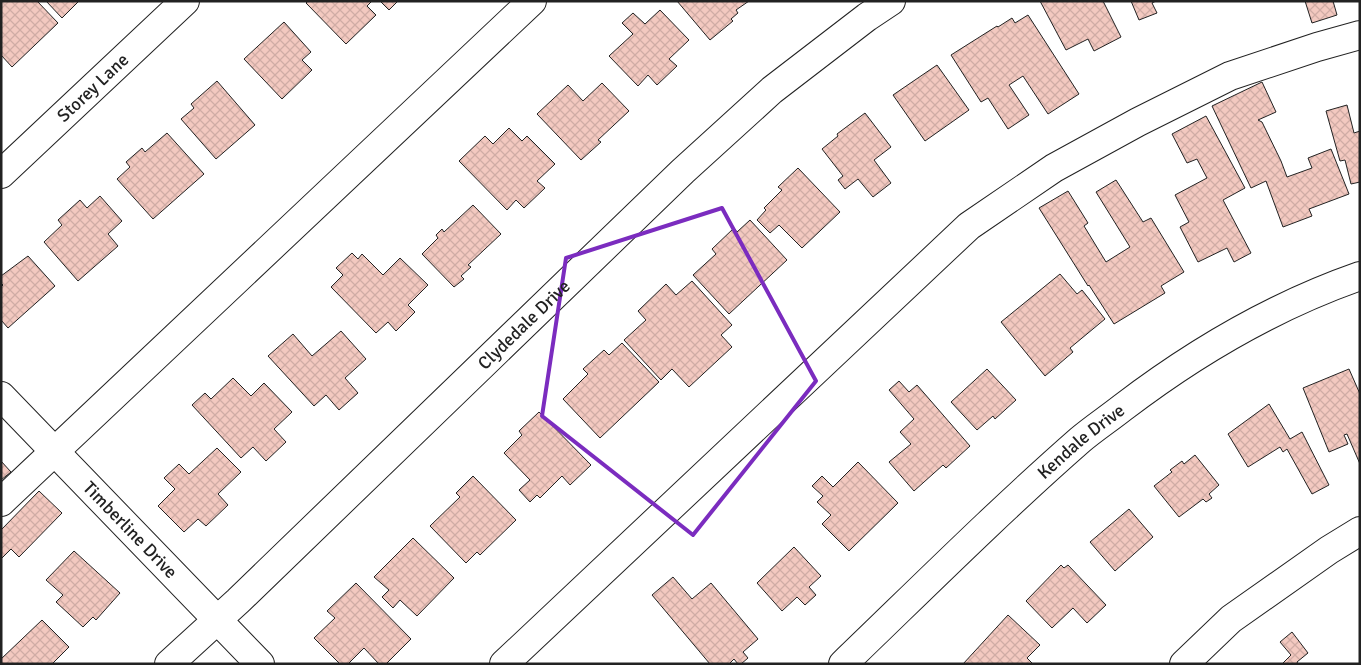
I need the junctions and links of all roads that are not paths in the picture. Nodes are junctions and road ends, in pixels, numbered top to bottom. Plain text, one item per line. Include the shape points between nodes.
1 (185, 1) edge
2 (532, 1) edge
3 (892, 1) edge
4 (1360, 35) edge
5 (1, 174) edge
6 (1360, 276) edge
7 (1, 396) edge
8 (55, 450) junction
9 (1, 502) edge
10 (1360, 531) edge
11 (216, 620) junction
12 (169, 664) edge
13 (260, 664) edge
14 (504, 664) edge
15 (843, 664) edge
16 (1184, 664) edge

1 - 5 street, Storey Lane
2 - 8 street
3 - 11 street, Clydedale Drive via 772,90 690,165
4 - 14 street via 1230,76 1054,168 969,226
6 - 15 street, Kendale Drive via 1274,312 1157,381 1081,439
7 - 8 street, Timberline Drive
8 - 9 street
8 - 11 street, Timberline Drive
10 - 16 street via 1231,619
11 - 12 street, Clydedale Drive
11 - 13 street, Timberline Drive

